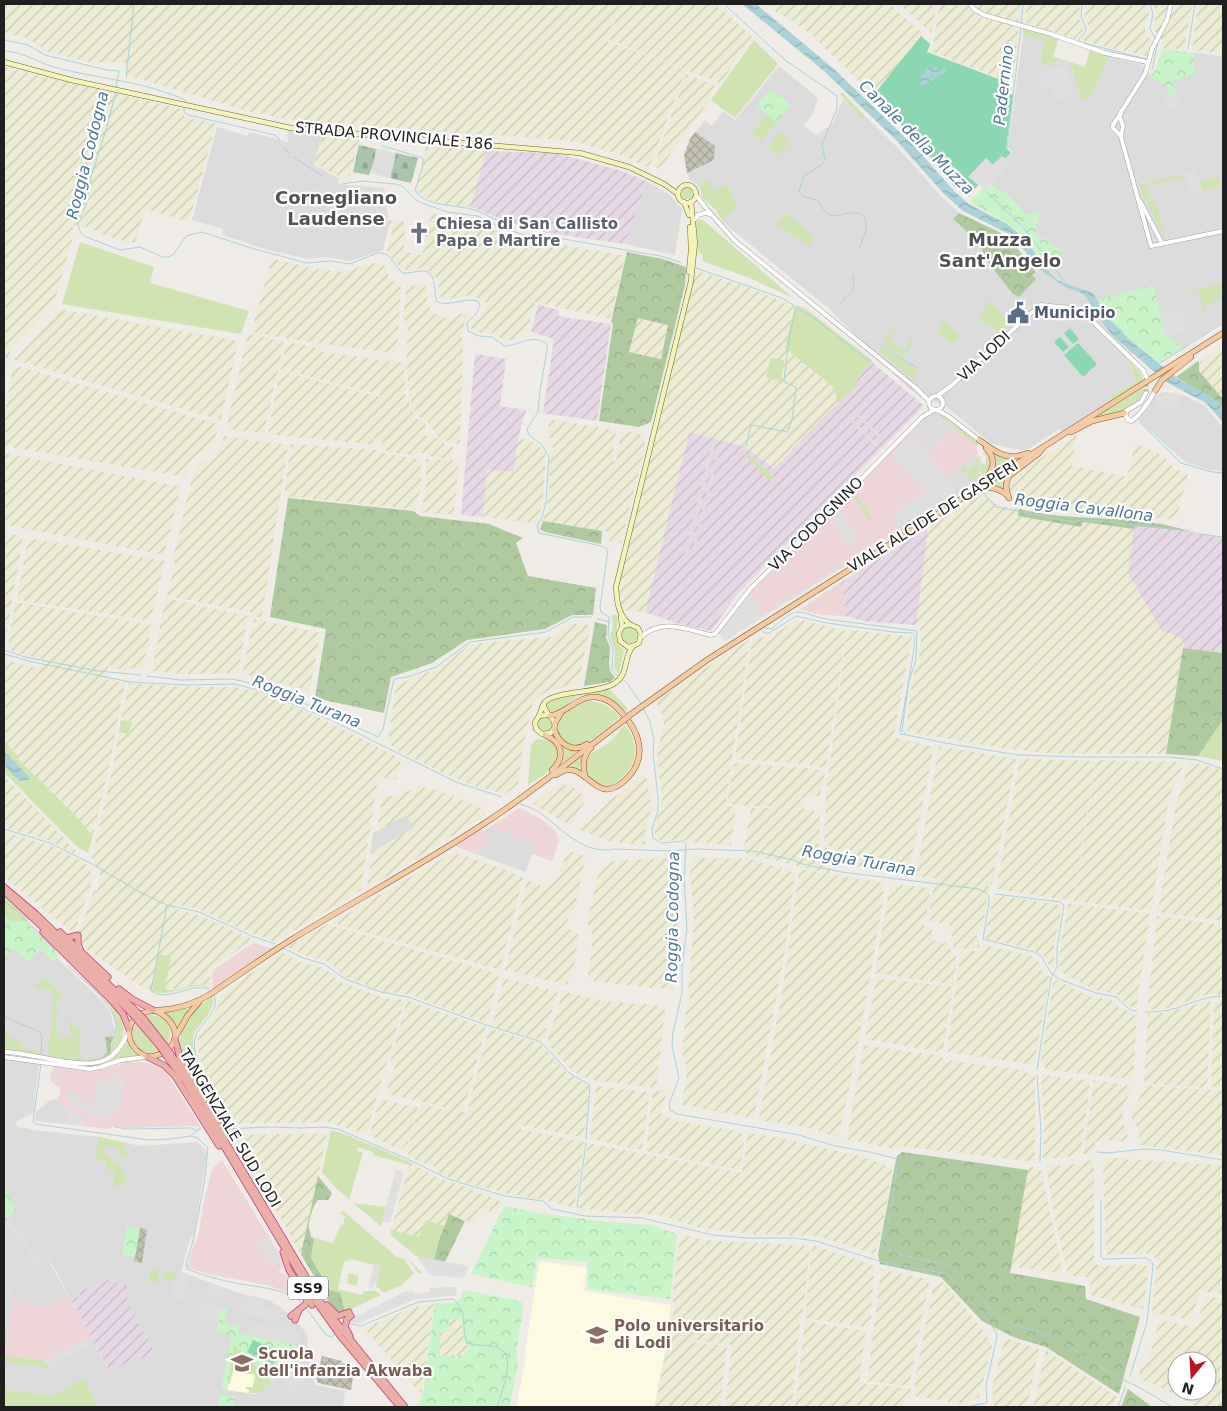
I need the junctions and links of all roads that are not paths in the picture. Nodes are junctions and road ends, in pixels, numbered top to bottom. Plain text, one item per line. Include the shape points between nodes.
1 (970, 4) edge
2 (1171, 4) edge
3 (4, 62) edge
4 (1147, 62) junction
5 (1121, 111) junction
6 (1120, 122) junction
7 (1114, 123) junction
8 (1119, 131) junction
9 (664, 184) junction
10 (682, 187) junction
11 (678, 194) junction
12 (1137, 194) junction
13 (696, 195) junction
14 (684, 202) junction
15 (692, 202) junction
16 (705, 208) junction
17 (713, 215) junction
18 (693, 223) junction
19 (1223, 230) edge
20 (1162, 244) junction
21 (687, 296) junction
22 (1223, 333) edge
23 (1173, 368) junction
24 (1147, 378) tunnel mouth
25 (951, 386) junction
26 (1155, 391) joint
27 (1146, 393) tunnel mouth
28 (931, 400) junction
29 (943, 402) junction
30 (936, 410) junction
31 (1125, 413) junction
32 (948, 416) junction
33 (922, 417) junction
34 (1063, 434) junction
35 (979, 440) junction
36 (1043, 446) junction
37 (973, 490) junction
38 (621, 616) junction
39 (629, 624) junction
40 (622, 627) junction
41 (638, 628) junction
42 (652, 629) junction
43 (641, 637) junction
44 (625, 646) junction
45 (633, 646) junction
46 (628, 656) junction
47 (543, 704) junction
48 (561, 713) junction
49 (549, 715) junction
50 (539, 716) junction
51 (555, 726) junction
52 (545, 734) junction
53 (599, 739) junction
54 (586, 778) junction
55 (540, 783) junction
56 (4, 887) edge
57 (4, 891) edge
58 (37, 918) junction
59 (67, 938) junction
60 (81, 950) junction
61 (206, 997) junction
62 (154, 1010) junction
63 (129, 1031) junction
64 (175, 1038) junction
65 (4, 1052) edge
66 (169, 1056) junction
67 (4, 1057) edge
68 (146, 1057) junction
69 (230, 1150) junction
70 (230, 1159) junction
71 (278, 1238) junction
72 (317, 1295) junction
73 (308, 1302) junction
74 (293, 1318) dead end
75 (331, 1324) junction
76 (362, 1355) junction
77 (400, 1407) edge
78 (405, 1407) edge

1 - 4 street via 984,15 1105,53
2 - 4 street
3 - 9 main road, STRADA PROVINCIALE 186 via 305,130 580,153 621,164
4 - 5 street via 1145,74
5 - 6 street
5 - 7 street
6 - 7 street
6 - 8 street via 1123,126
7 - 8 street via 1113,128
8 - 12 street
9 - 10 main road
9 - 11 main road
10 - 11 main road
10 - 13 main road via 691,186
11 - 14 main road
12 - 20 street
12 - 20 street via 1152,246
13 - 15 main road
13 - 16 street
14 - 15 main road
14 - 21 main road via 691,234
15 - 16 street
15 - 18 main road
16 - 17 street
17 - 18 street via 698,214
17 - 28 street via 735,241
18 - 21 main road via 695,251
19 - 20 street
21 - 38 main road via 619,571 616,594
22 - 23 main road, VIALE ALCIDE DE GASPERI
23 - 26 main road
23 - 34 main road, VIALE ALCIDE DE GASPERI
24 - 25 street, VIA LODI via 1086,315 1070,308 1040,305
25 - 28 street, VIA LODI
25 - 29 street, VIA LODI
26 - 31 street via 1133,420 1127,419
27 - 31 street via 1141,402
28 - 29 street
28 - 30 street
28 - 33 street, VIA CODOGNINO
29 - 30 street, VIA LODI
29 - 32 street
30 - 32 street
30 - 33 street, VIA CODOGNINO
31 - 34 main road via 1092,421
32 - 35 street
33 - 42 street, VIA CODOGNINO via 751,588 714,635 672,626
34 - 36 main road, VIALE ALCIDE DE GASPERI
35 - 36 main road via 999,454 1010,457
35 - 37 main road via 994,464 986,479
36 - 37 main road, VIALE ALCIDE DE GASPERI
36 - 37 main road via 1039,454 1010,475 1006,484 1009,498 992,488
37 - 53 main road, VIALE ALCIDE DE GASPERI, bridge via 707,660
38 - 39 main road
38 - 40 main road
39 - 40 main road
39 - 41 main road
40 - 44 main road via 619,637
41 - 42 street
41 - 43 main road
42 - 43 street
43 - 45 main road
44 - 45 main road
44 - 46 main road
45 - 46 main road
46 - 47 main road via 623,675 612,685 574,692
47 - 49 main road
47 - 50 main road
48 - 49 main road
48 - 51 main road
48 - 54 main road via 580,700 601,698 614,704 636,733 639,758 621,784 609,790 603,789
49 - 50 main road
49 - 51 main road
50 - 52 main road via 535,727
51 - 52 main road via 551,733
51 - 53 main road via 558,738 566,746 583,747
52 - 55 main road via 560,745 561,758
53 - 54 main road via 584,760
53 - 55 main road, VIALE ALCIDE DE GASPERI
54 - 55 main road via 578,771 566,770
55 - 61 main road via 490,820 287,942
56 - 58 highway, TANGENZIALE SUD LODI / SS9
57 - 58 highway, TANGENZIALE SUD LODI / SS9
58 - 59 highway
58 - 63 highway via 41,929 113,1002
58 - 66 highway, TANGENZIALE SUD LODI / SS9, bridge via 142,1021
59 - 60 highway
59 - 60 highway via 78,935
60 - 62 highway via 124,994
61 - 62 main road via 184,1007
61 - 64 main road via 188,1015
62 - 63 main road via 138,1016
62 - 64 main road via 172,1023
63 - 65 street via 117,1051 99,1062 87,1064
63 - 68 main road via 133,1046
64 - 68 main road via 164,1054
64 - 69 highway via 180,1058 222,1127
66 - 69 highway, TANGENZIALE SUD LODI / SS9 via 190,1082
66 - 70 highway, SS9
67 - 68 street via 90,1069
68 - 70 highway via 165,1066 174,1076
69 - 72 highway, TANGENZIALE SUD LODI / SS9
70 - 71 highway, SS9
71 - 73 highway via 289,1269
71 - 75 highway, SS9
72 - 76 highway, TANGENZIALE SUD LODI / SS9
72 - 76 highway via 334,1314 350,1314 347,1332
73 - 74 highway
73 - 75 highway
75 - 77 highway, SS9
76 - 78 highway, TANGENZIALE SUD LODI / SS9

